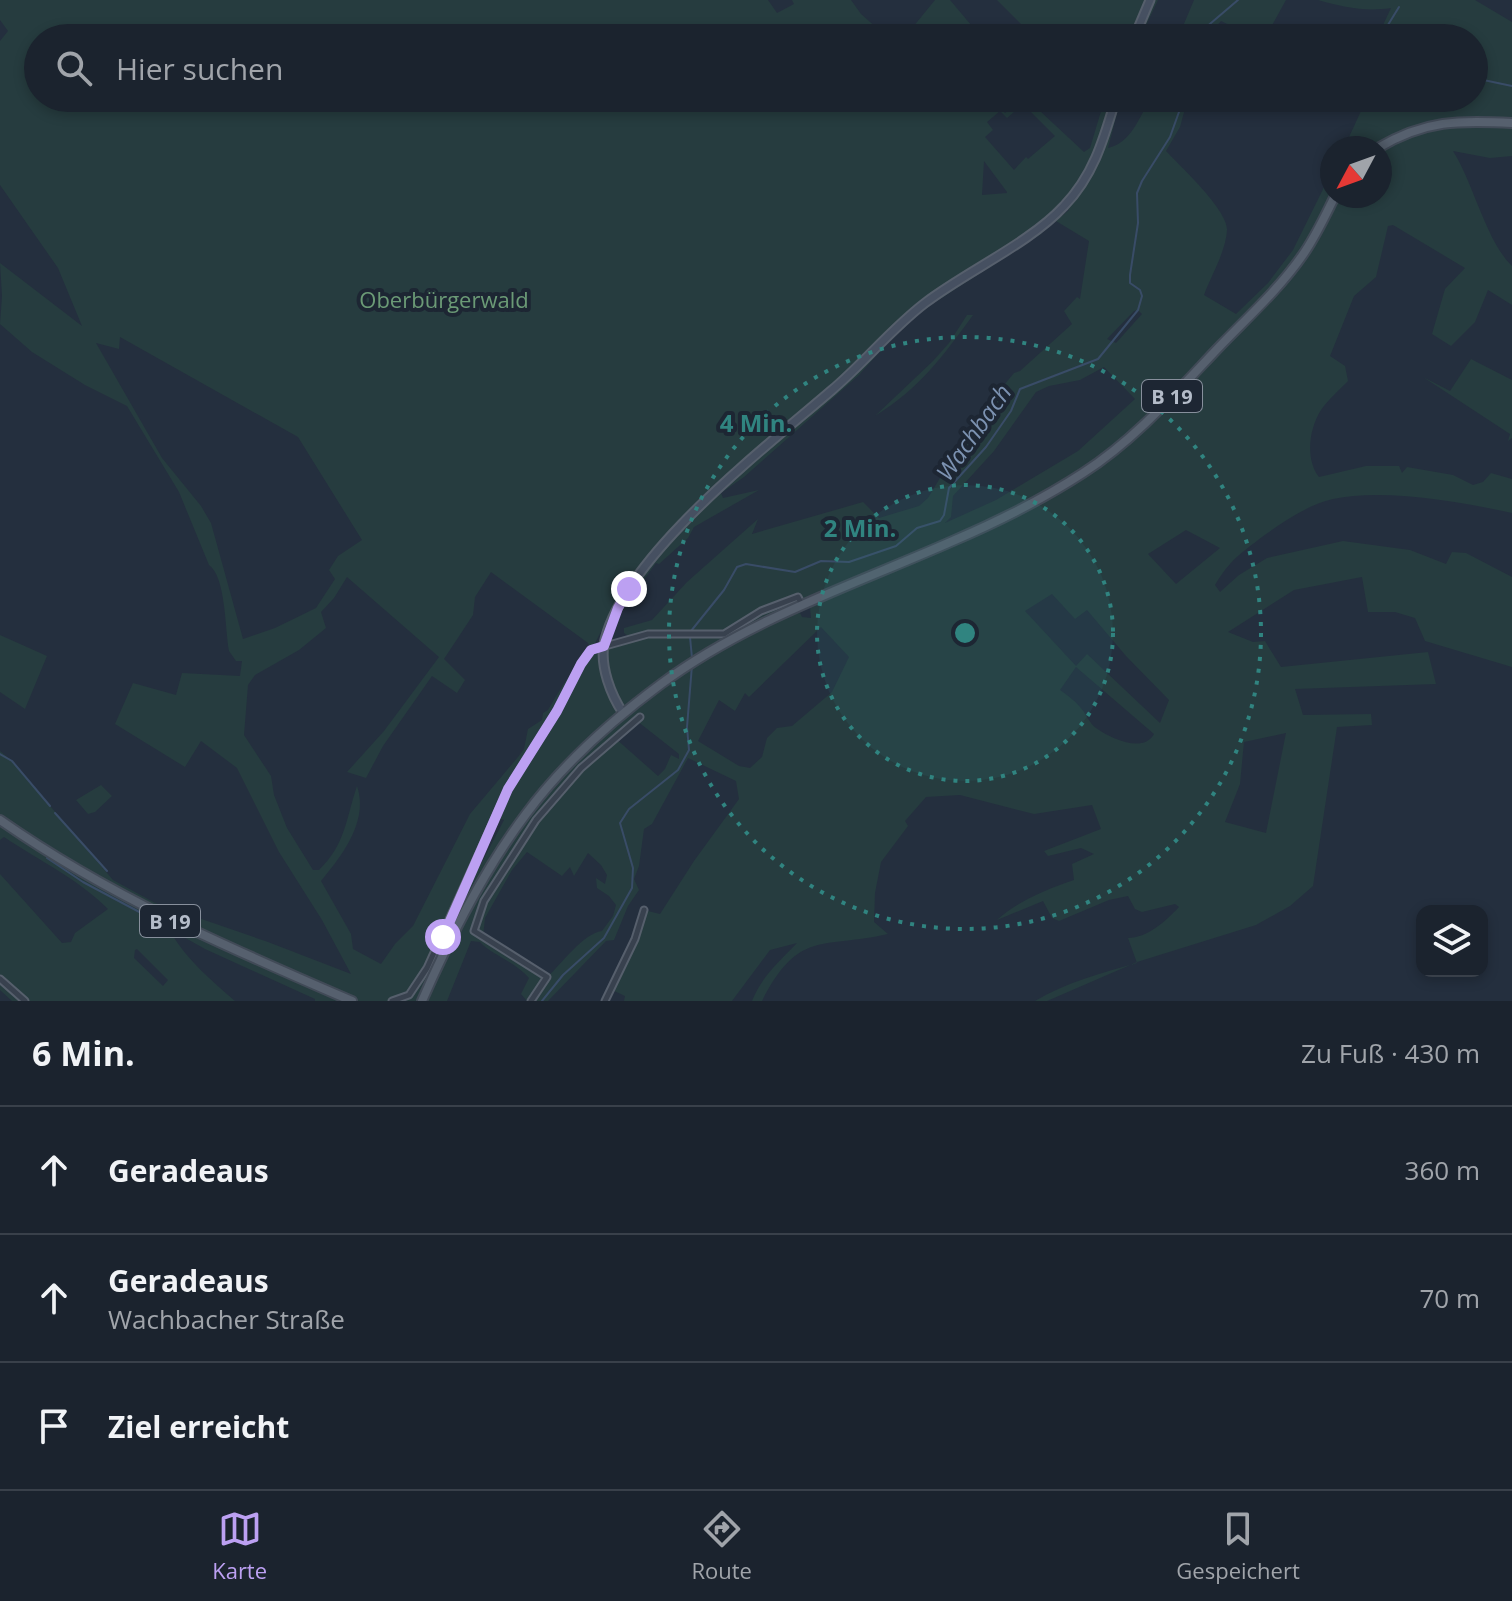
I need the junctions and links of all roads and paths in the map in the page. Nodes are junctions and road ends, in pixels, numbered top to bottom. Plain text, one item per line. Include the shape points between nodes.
1 (1150, 0) edge
2 (1140, 24) edge
3 (1111, 112) edge
4 (1512, 123) edge
5 (1392, 140) edge
6 (1328, 208) edge
7 (802, 606) junction
8 (604, 646) junction
9 (623, 713) junction
10 (640, 717) dead end
11 (0, 820) edge
12 (644, 910) dead end
13 (0, 979) edge
14 (422, 1000) edge
15 (25, 1001) edge
16 (352, 1001) edge
17 (392, 1001) edge
18 (531, 1001) edge
19 (605, 1001) edge

1 - 2 street
3 - 8 street via 1094,164 1063,208 899,324 703,504 641,571 618,608
4 - 5 main road via 1447,121
6 - 7 main road, B 19 via 1281,282 1108,456 995,521
7 - 8 street via 798,597 761,611 724,634 648,634
7 - 9 main road, B 19 via 698,660
8 - 9 street via 610,689
8 - 17 street via 591,650 581,664 508,789 419,982 409,995
9 - 14 main road, B 19 via 524,816 476,894
10 - 18 street via 581,768 536,820 477,919 474,931 547,977
11 - 16 main road, B 19 via 142,907
12 - 19 street
13 - 15 street

